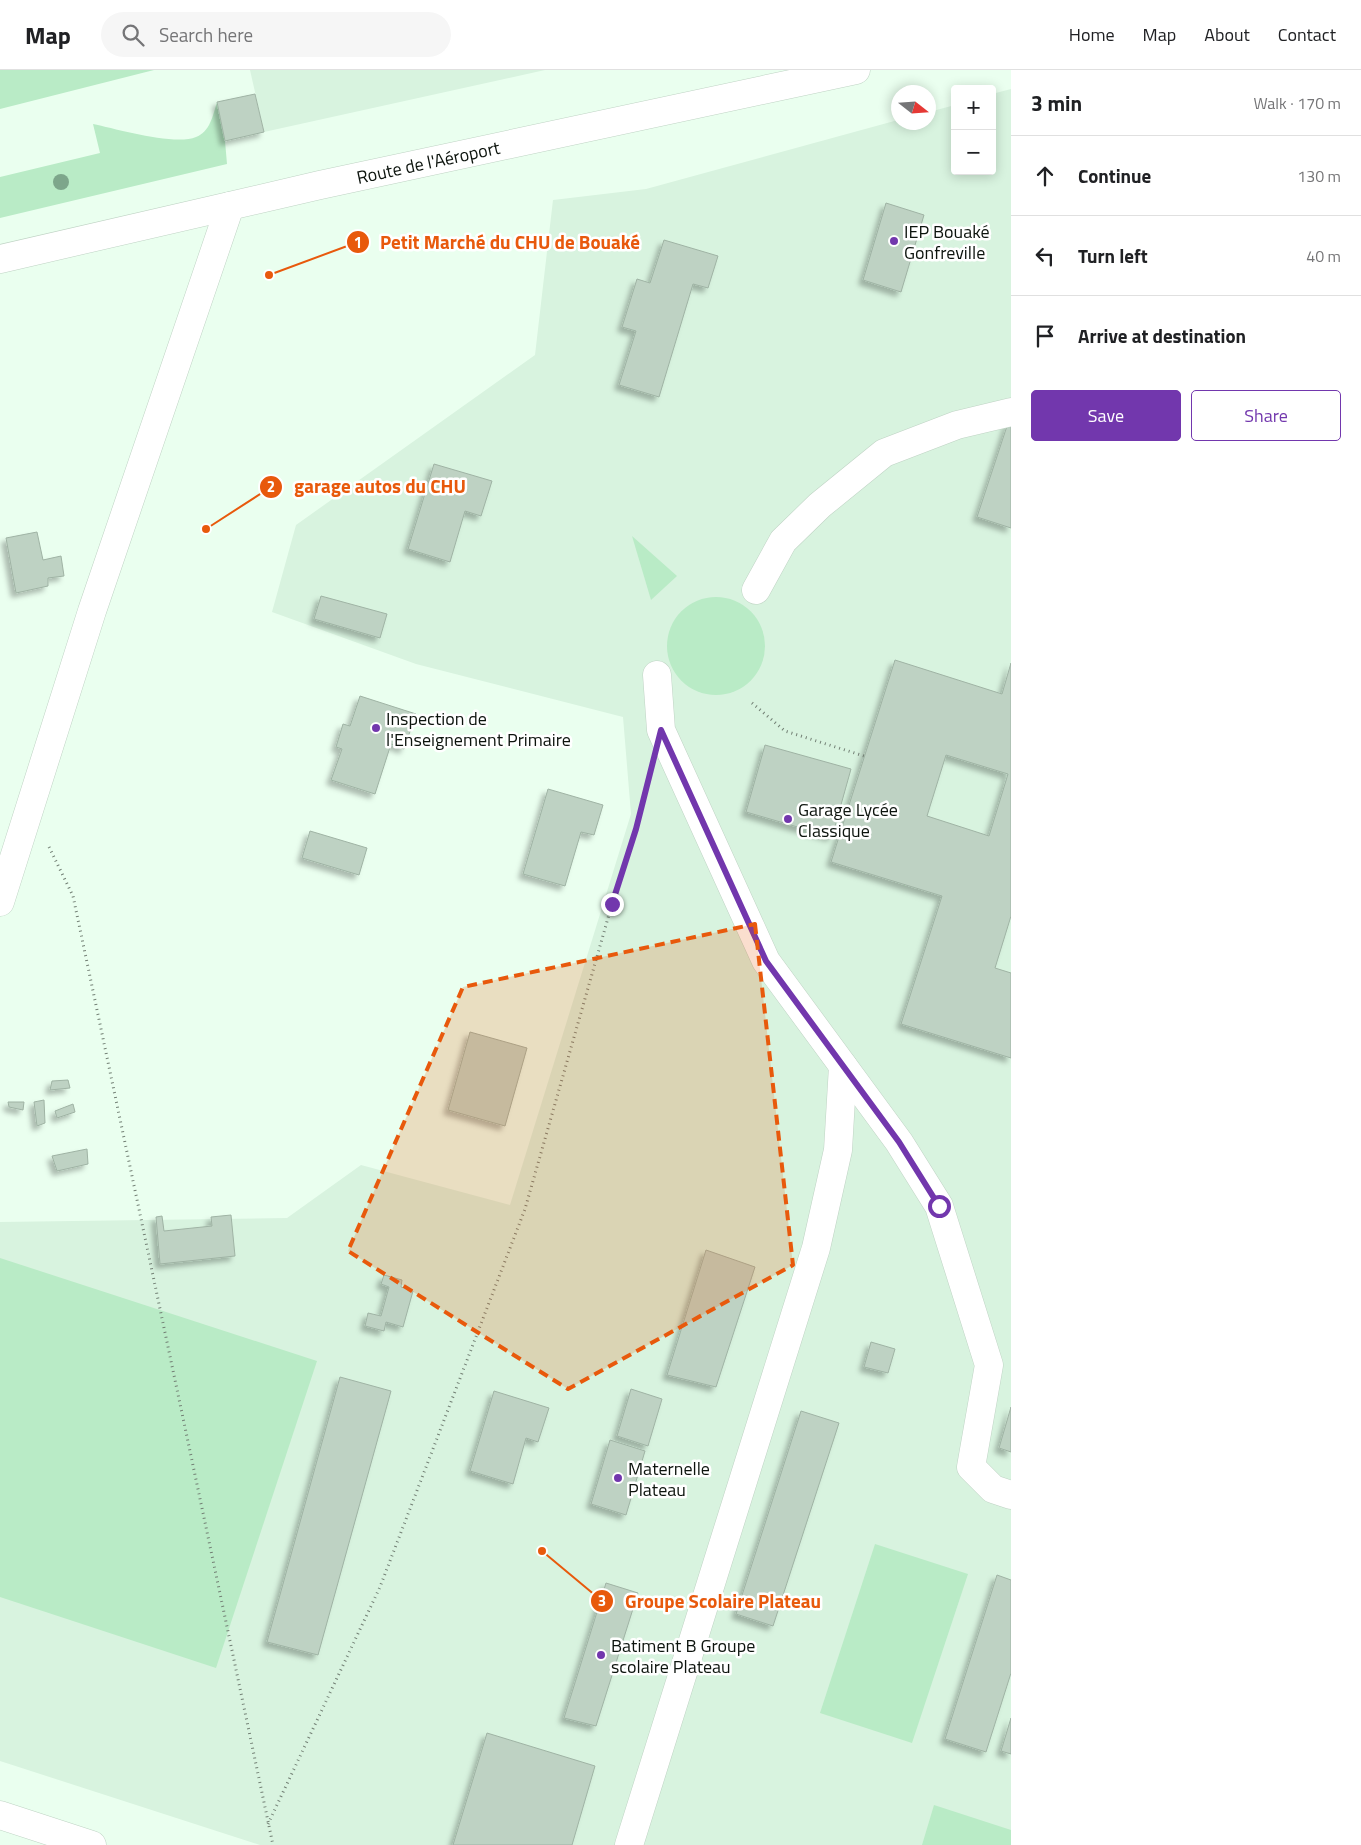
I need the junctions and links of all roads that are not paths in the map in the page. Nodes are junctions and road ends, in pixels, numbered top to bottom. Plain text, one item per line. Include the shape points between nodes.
1 (856, 70) edge
2 (230, 206) junction
3 (0, 259) edge
4 (1011, 412) edge
5 (756, 590) dead end
6 (657, 675) dead end
7 (0, 902) edge
8 (843, 1066) junction
9 (1011, 1495) edge
10 (0, 1815) edge
11 (92, 1845) edge
12 (629, 1845) edge

1 - 2 main road, Route de l'Aéroport
2 - 3 main road, Route de l'Aéroport
2 - 7 main road via 92,611
4 - 5 main road via 957,424 884,453 820,504 784,541
6 - 8 main road via 661,730 766,961
8 - 9 main road via 899,1142 939,1206 989,1365 971,1467 993,1489
8 - 12 main road via 838,1150 816,1248
10 - 11 main road

